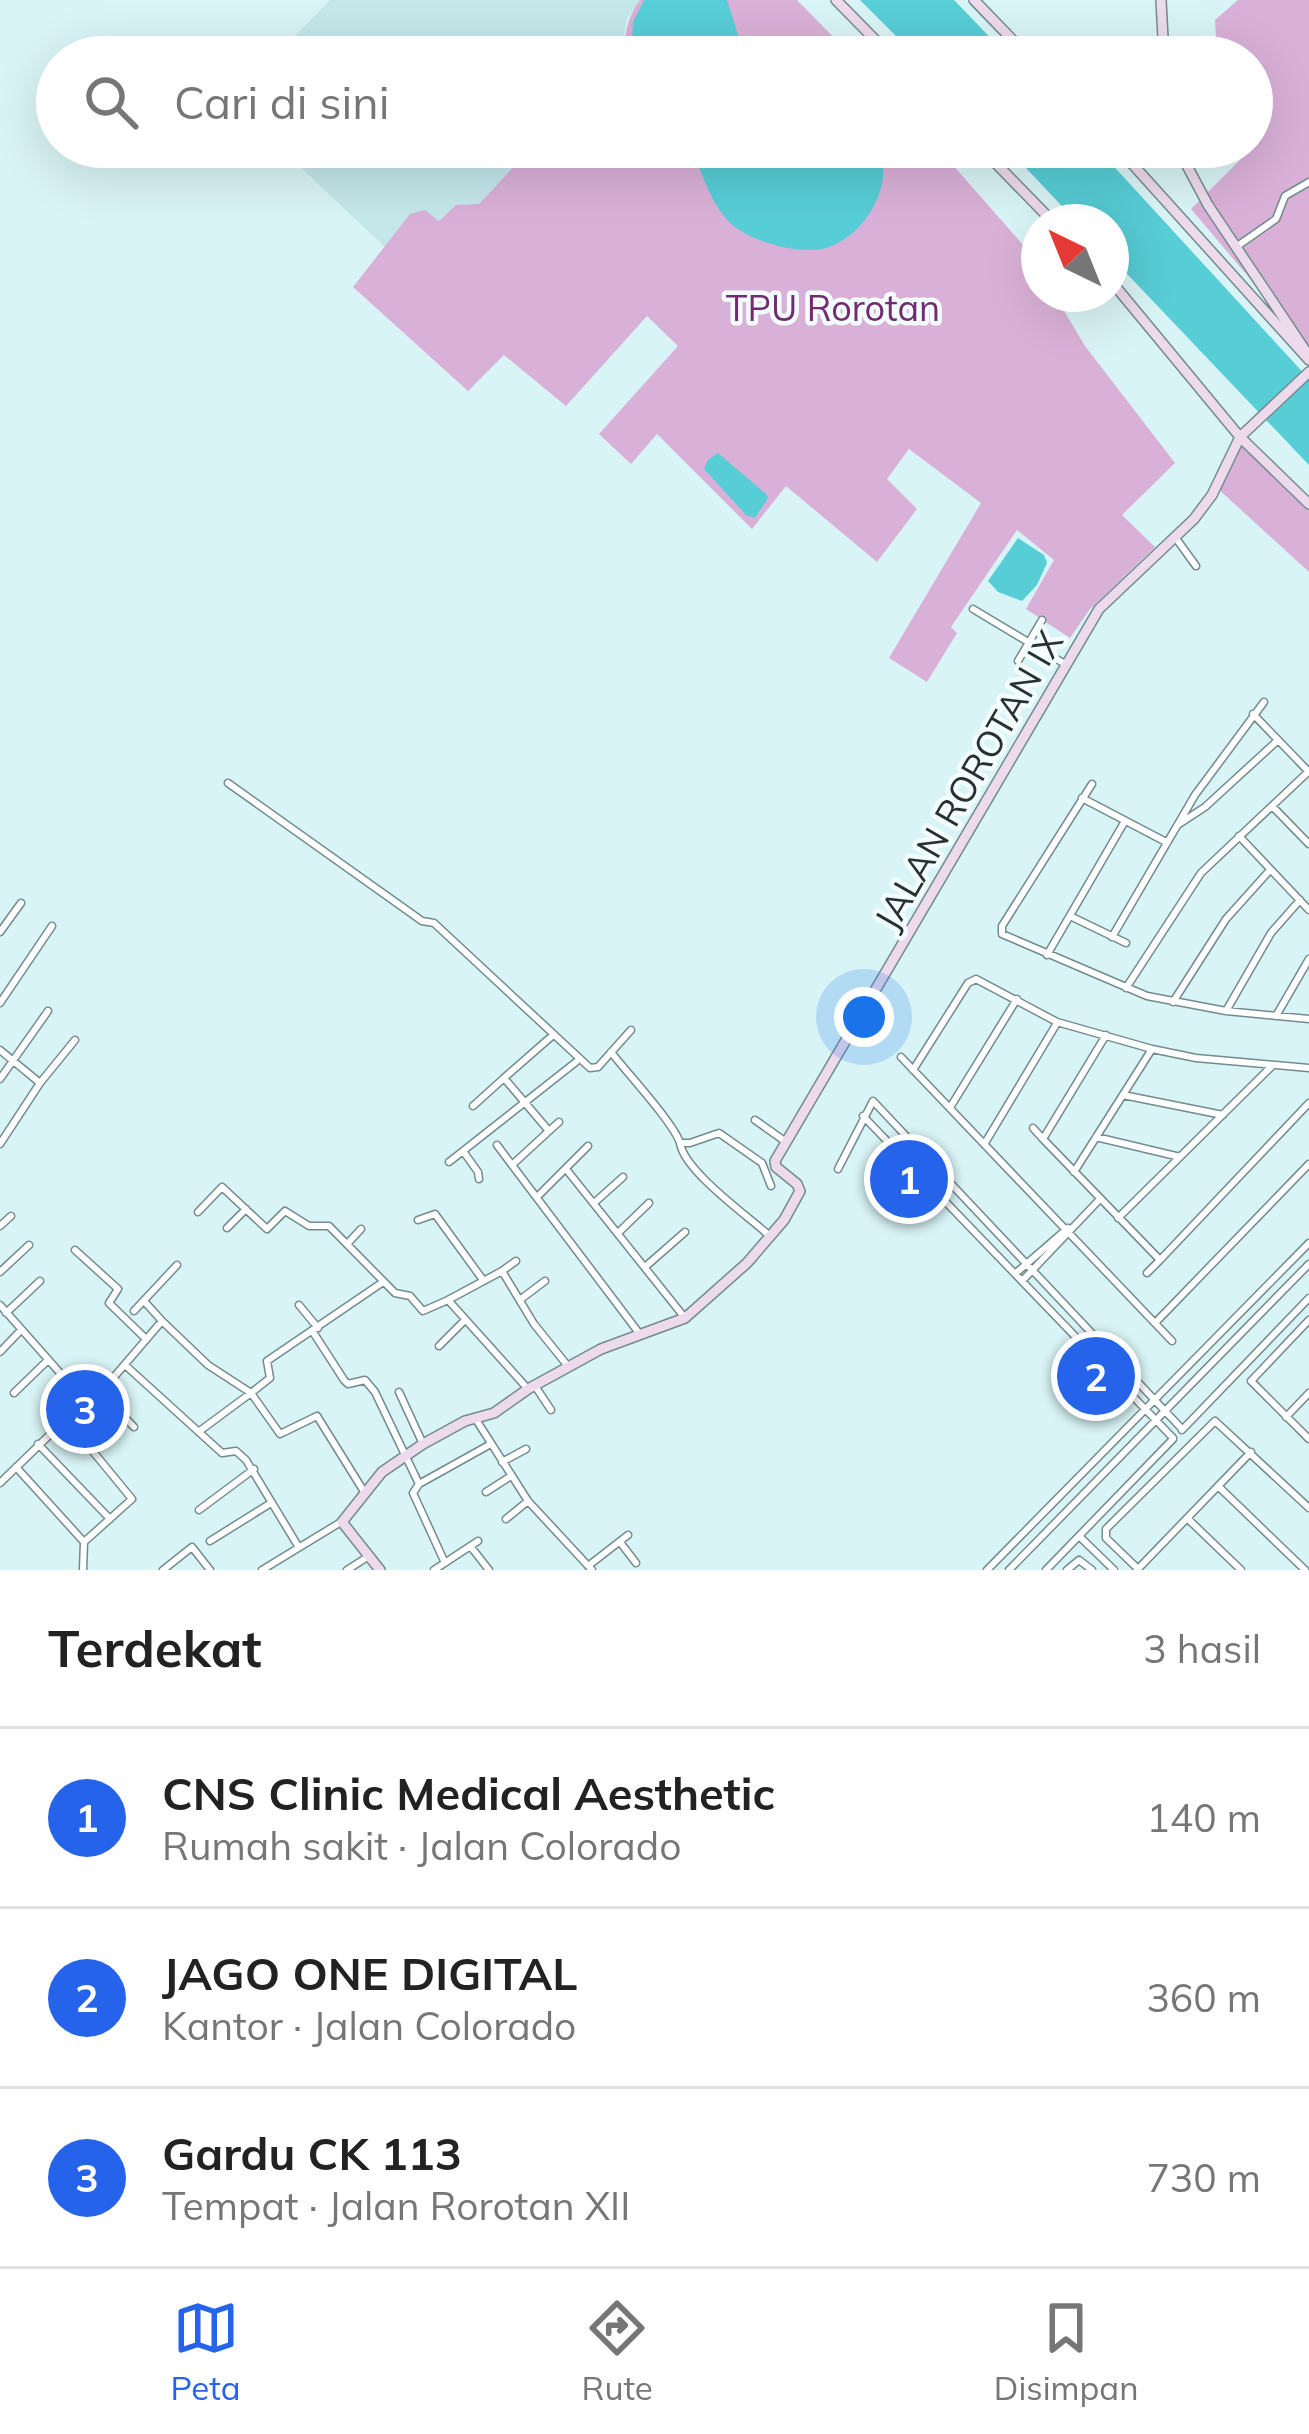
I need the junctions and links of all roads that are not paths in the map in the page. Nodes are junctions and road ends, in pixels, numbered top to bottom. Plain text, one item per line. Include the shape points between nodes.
1 (836, 0) edge
2 (974, 0) edge
3 (1161, 0) edge
4 (871, 36) edge
5 (1009, 36) edge
6 (1163, 36) edge
7 (1000, 168) edge
8 (1136, 168) edge
9 (1190, 168) edge
10 (1309, 182) edge
11 (1035, 204) edge
12 (1239, 245) junction
13 (1129, 302) edge
14 (1309, 358) edge
15 (1307, 373) edge
16 (1243, 434) junction
17 (1309, 504) edge
18 (1175, 537) junction
19 (1196, 566) dead end
20 (973, 609) dead end
21 (1042, 620) dead end
22 (1029, 642) junction
23 (1018, 661) dead end
24 (1065, 664) junction
25 (1264, 702) dead end
26 (1253, 715) junction
27 (1277, 741) junction
28 (1309, 772) edge
29 (228, 783) dead end
30 (1092, 784) dead end
31 (1082, 798) junction
32 (1272, 806) junction
33 (1125, 821) junction
34 (1176, 826) junction
35 (1239, 836) junction
36 (1166, 842) junction
37 (1309, 844) edge
38 (1270, 870) junction
39 (1300, 901) junction
40 (20, 903) dead end
41 (1309, 910) edge
42 (1070, 916) junction
43 (52, 926) dead end
44 (0, 932) edge
45 (1112, 937) junction
46 (1126, 944) dead end
47 (1047, 956) junction
48 (1309, 959) edge
49 (1126, 988) junction
50 (1017, 999) junction
51 (1173, 1002) junction
52 (0, 1003) edge
53 (48, 1011) dead end
54 (1226, 1011) junction
55 (1276, 1016) junction
56 (1309, 1019) edge
57 (1058, 1022) junction
58 (631, 1030) dead end
59 (1106, 1035) junction
60 (552, 1036) dead end
61 (75, 1040) dead end
62 (1152, 1049) junction
63 (0, 1051) edge
64 (611, 1052) junction
65 (901, 1057) dead end
66 (14, 1061) junction
67 (576, 1062) dead end
68 (1273, 1066) junction
69 (1309, 1068) edge
70 (914, 1070) junction
71 (504, 1078) junction
72 (0, 1079) edge
73 (40, 1083) junction
74 (1123, 1095) junction
75 (524, 1102) junction
76 (1309, 1103) edge
77 (473, 1106) dead end
78 (951, 1106) junction
79 (1223, 1115) junction
80 (863, 1116) junction
81 (755, 1120) dead end
82 (559, 1122) dead end
83 (1033, 1128) dead end
84 (549, 1131) junction
85 (1096, 1137) junction
86 (1043, 1139) junction
87 (680, 1142) junction
88 (786, 1142) junction
89 (985, 1143) junction
90 (0, 1144) edge
91 (497, 1145) dead end
92 (588, 1146) dead end
93 (463, 1151) junction
94 (1180, 1157) junction
95 (449, 1162) dead end
96 (512, 1165) junction
97 (1309, 1165) edge
98 (566, 1169) junction
99 (838, 1169) dead end
100 (1074, 1172) junction
101 (623, 1177) dead end
102 (478, 1179) dead end
103 (771, 1186) dead end
104 (538, 1196) junction
105 (1100, 1199) junction
106 (595, 1203) junction
107 (649, 1203) dead end
108 (246, 1209) junction
109 (198, 1212) dead end
110 (11, 1216) dead end
111 (1118, 1218) junction
112 (418, 1220) dead end
113 (0, 1226) edge
114 (227, 1228) dead end
115 (1071, 1228) junction
116 (361, 1229) dead end
117 (685, 1232) dead end
118 (618, 1233) junction
119 (771, 1237) junction
120 (349, 1242) junction
121 (1309, 1243) edge
122 (29, 1245) dead end
123 (75, 1250) dead end
124 (1301, 1251) junction
125 (1160, 1260) junction
126 (516, 1261) dead end
127 (1309, 1262) edge
128 (1026, 1263) junction
129 (177, 1265) dead end
130 (645, 1267) junction
131 (502, 1271) junction
132 (1034, 1271) junction
133 (0, 1272) edge
134 (1147, 1273) dead end
135 (1019, 1276) junction
136 (482, 1280) junction
137 (40, 1281) dead end
138 (545, 1281) dead end
139 (383, 1282) junction
140 (1045, 1283) junction
141 (1035, 1293) junction
142 (1309, 1298) edge
143 (521, 1299) junction
144 (448, 1300) junction
145 (144, 1301) junction
146 (0, 1304) edge
147 (299, 1305) dead end
148 (134, 1311) dead end
149 (6, 1312) junction
150 (686, 1318) junction
151 (465, 1320) junction
152 (1309, 1320) edge
153 (162, 1321) junction
154 (1156, 1322) junction
155 (21, 1330) junction
156 (316, 1330) junction
157 (639, 1333) junction
158 (146, 1339) junction
159 (1172, 1341) dead end
160 (439, 1346) dead end
161 (0, 1352) edge
162 (48, 1360) junction
163 (125, 1365) junction
164 (568, 1366) junction
165 (531, 1388) junction
166 (399, 1392) dead end
167 (250, 1393) junction
168 (1309, 1393) edge
169 (14, 1394) dead end
170 (102, 1394) junction
171 (1154, 1399) junction
172 (91, 1408) junction
173 (1144, 1408) junction
174 (551, 1410) dead end
175 (1166, 1412) junction
176 (1286, 1417) junction
177 (476, 1418) junction
178 (1156, 1421) junction
179 (72, 1426) junction
180 (1179, 1426) junction
181 (134, 1427) dead end
182 (200, 1431) junction
183 (1170, 1435) junction
184 (1309, 1439) edge
185 (38, 1444) junction
186 (423, 1444) junction
187 (490, 1445) junction
188 (526, 1449) dead end
189 (1251, 1452) junction
190 (406, 1455) junction
191 (502, 1462) junction
192 (16, 1467) junction
193 (254, 1469) junction
194 (511, 1476) junction
195 (0, 1483) edge
196 (419, 1484) junction
197 (1218, 1486) junction
198 (363, 1490) junction
199 (487, 1492) dead end
200 (528, 1501) junction
201 (271, 1503) junction
202 (1309, 1508) edge
203 (199, 1510) dead end
204 (1042, 1513) junction
205 (1187, 1518) junction
206 (110, 1519) junction
207 (506, 1519) dead end
208 (342, 1522) junction
209 (1054, 1523) junction
210 (628, 1535) dead end
211 (1079, 1536) junction
212 (210, 1541) dead end
213 (620, 1541) junction
214 (85, 1542) junction
215 (298, 1546) junction
216 (369, 1556) junction
217 (445, 1563) junction
218 (636, 1563) dead end
219 (590, 1568) edge
220 (1137, 1569) edge
221 (83, 1570) edge
222 (164, 1570) edge
223 (210, 1570) edge
224 (262, 1570) edge
225 (346, 1570) edge
226 (380, 1570) edge
227 (434, 1570) edge
228 (489, 1570) edge
229 (987, 1570) edge
230 (1009, 1570) edge
231 (1046, 1570) edge
232 (1067, 1570) edge
233 (1092, 1570) edge
234 (1114, 1570) edge
235 (1240, 1570) edge
236 (1304, 1570) edge

1 - 4 street
2 - 5 street
3 - 6 street
7 - 11 street
8 - 14 street
9 - 12 street
10 - 12 street via 1292,188 1276,219
12 - 14 street
13 - 16 street
15 - 16 street, JALAN ROROTAN IX
16 - 17 street
16 - 18 street, JALAN ROROTAN IX via 1212,494
18 - 19 street
18 - 24 street, JALAN ROROTAN IX via 1099,608
20 - 22 street
21 - 22 street
22 - 23 street
22 - 24 street
24 - 88 street, JALAN ROROTAN IX
25 - 26 street
26 - 27 street
26 - 34 street
27 - 28 street
27 - 34 street
28 - 32 street
29 - 64 street via 434,923 590,1068
30 - 31 street
31 - 33 street
31 - 47 street via 1001,929
32 - 35 street
32 - 37 street
33 - 36 street
33 - 42 street
34 - 36 street
35 - 38 street
35 - 49 street via 1201,873
36 - 45 street
38 - 39 street
38 - 51 street via 1234,908
39 - 41 street
39 - 54 street via 1271,933
40 - 44 street
42 - 45 street
42 - 47 street
43 - 52 street
45 - 46 street
47 - 49 street
48 - 55 street
49 - 51 street
50 - 57 street
50 - 70 street via 979,979 968,982
50 - 78 street
51 - 54 street
53 - 66 street
54 - 55 street
55 - 56 street
57 - 59 street
57 - 89 street
58 - 64 street
59 - 62 street
59 - 86 street
60 - 71 street
61 - 73 street
62 - 68 street
62 - 74 street
63 - 66 street
64 - 87 street
65 - 70 street
66 - 72 street
66 - 73 street
67 - 75 street
68 - 69 street
68 - 79 street
70 - 78 street
71 - 75 street
71 - 77 street
73 - 90 street
74 - 79 street
74 - 85 street
75 - 84 street
75 - 93 street
76 - 125 street
78 - 89 street
79 - 94 street
80 - 99 street
80 - 128 street via 873,1101
80 - 135 street
81 - 88 street
82 - 84 street
83 - 86 street
84 - 96 street
85 - 94 street
85 - 100 street
86 - 100 street
87 - 103 street via 718,1132 762,1163
87 - 119 street via 694,1168
88 - 119 street via 775,1166 799,1194
89 - 115 street
91 - 96 street
92 - 98 street
93 - 95 street
93 - 102 street
94 - 111 street
96 - 104 street
97 - 154 street
98 - 104 street
98 - 106 street
100 - 105 street
101 - 106 street
104 - 157 street
105 - 111 street
105 - 115 street
106 - 118 street
107 - 118 street
108 - 109 street via 222,1186
108 - 114 street
108 - 120 street via 267,1229 285,1211
110 - 113 street
111 - 125 street
112 - 136 street via 435,1214
115 - 128 street
115 - 132 street
115 - 154 street
116 - 120 street
117 - 130 street
118 - 130 street
119 - 150 street
120 - 139 street
121 - 124 street
122 - 133 street
123 - 158 street via 118,1289 109,1303
124 - 127 street
124 - 171 street
125 - 134 street
126 - 131 street
127 - 175 street
128 - 132 street
128 - 135 street
129 - 145 street
130 - 150 street
131 - 136 street
131 - 143 street
132 - 135 street
132 - 140 street
135 - 141 street
136 - 144 street
137 - 149 street
138 - 143 street
139 - 144 street via 426,1312
139 - 156 street
140 - 141 street
140 - 171 street
141 - 173 street
142 - 180 street
143 - 164 street
144 - 151 street
145 - 148 street
145 - 153 street
146 - 149 street
147 - 156 street
149 - 155 street
150 - 157 street
151 - 160 street
151 - 165 street
152 - 176 street via 1251,1380
153 - 158 street
153 - 167 street
154 - 159 street
155 - 161 street
155 - 162 street
156 - 167 street via 266,1362 270,1377
156 - 190 street via 344,1380 365,1380 375,1392
157 - 164 street
158 - 163 street
162 - 169 street
162 - 172 street
163 - 170 street
163 - 182 street
164 - 165 street
165 - 174 street
165 - 177 street
166 - 186 street
167 - 182 street
167 - 198 street via 279,1434 318,1417
168 - 176 street
170 - 172 street
170 - 181 street
171 - 173 street
171 - 175 street
172 - 179 street
173 - 178 street
173 - 204 street
175 - 178 street
175 - 180 street
176 - 184 street
177 - 186 street
177 - 187 street
178 - 183 street
178 - 209 street
179 - 185 street via 64,1421
179 - 206 street via 130,1494
180 - 183 street
182 - 193 street
183 - 211 street
185 - 192 street
185 - 206 street
186 - 190 street
187 - 191 street
187 - 196 street
188 - 191 street
189 - 197 street
189 - 202 street
189 - 220 street via 1211,1422 1106,1529
190 - 196 street
190 - 198 street
191 - 194 street
192 - 195 street
192 - 214 street
193 - 201 street
193 - 203 street
194 - 199 street
194 - 200 street
196 - 217 street via 413,1493
197 - 205 street
197 - 236 street
198 - 208 street
200 - 207 street
200 - 219 street
201 - 212 street
201 - 215 street
204 - 209 street
204 - 229 street
205 - 220 street
205 - 235 street
206 - 214 street
208 - 215 street
208 - 216 street
209 - 230 street
210 - 213 street
211 - 231 street
211 - 234 street
213 - 218 street
213 - 219 street
214 - 221 street
215 - 224 street
216 - 225 street
216 - 226 street
217 - 227 street
217 - 228 street via 475,1544
222 - 223 street via 192,1547
232 - 233 street via 1079,1560

